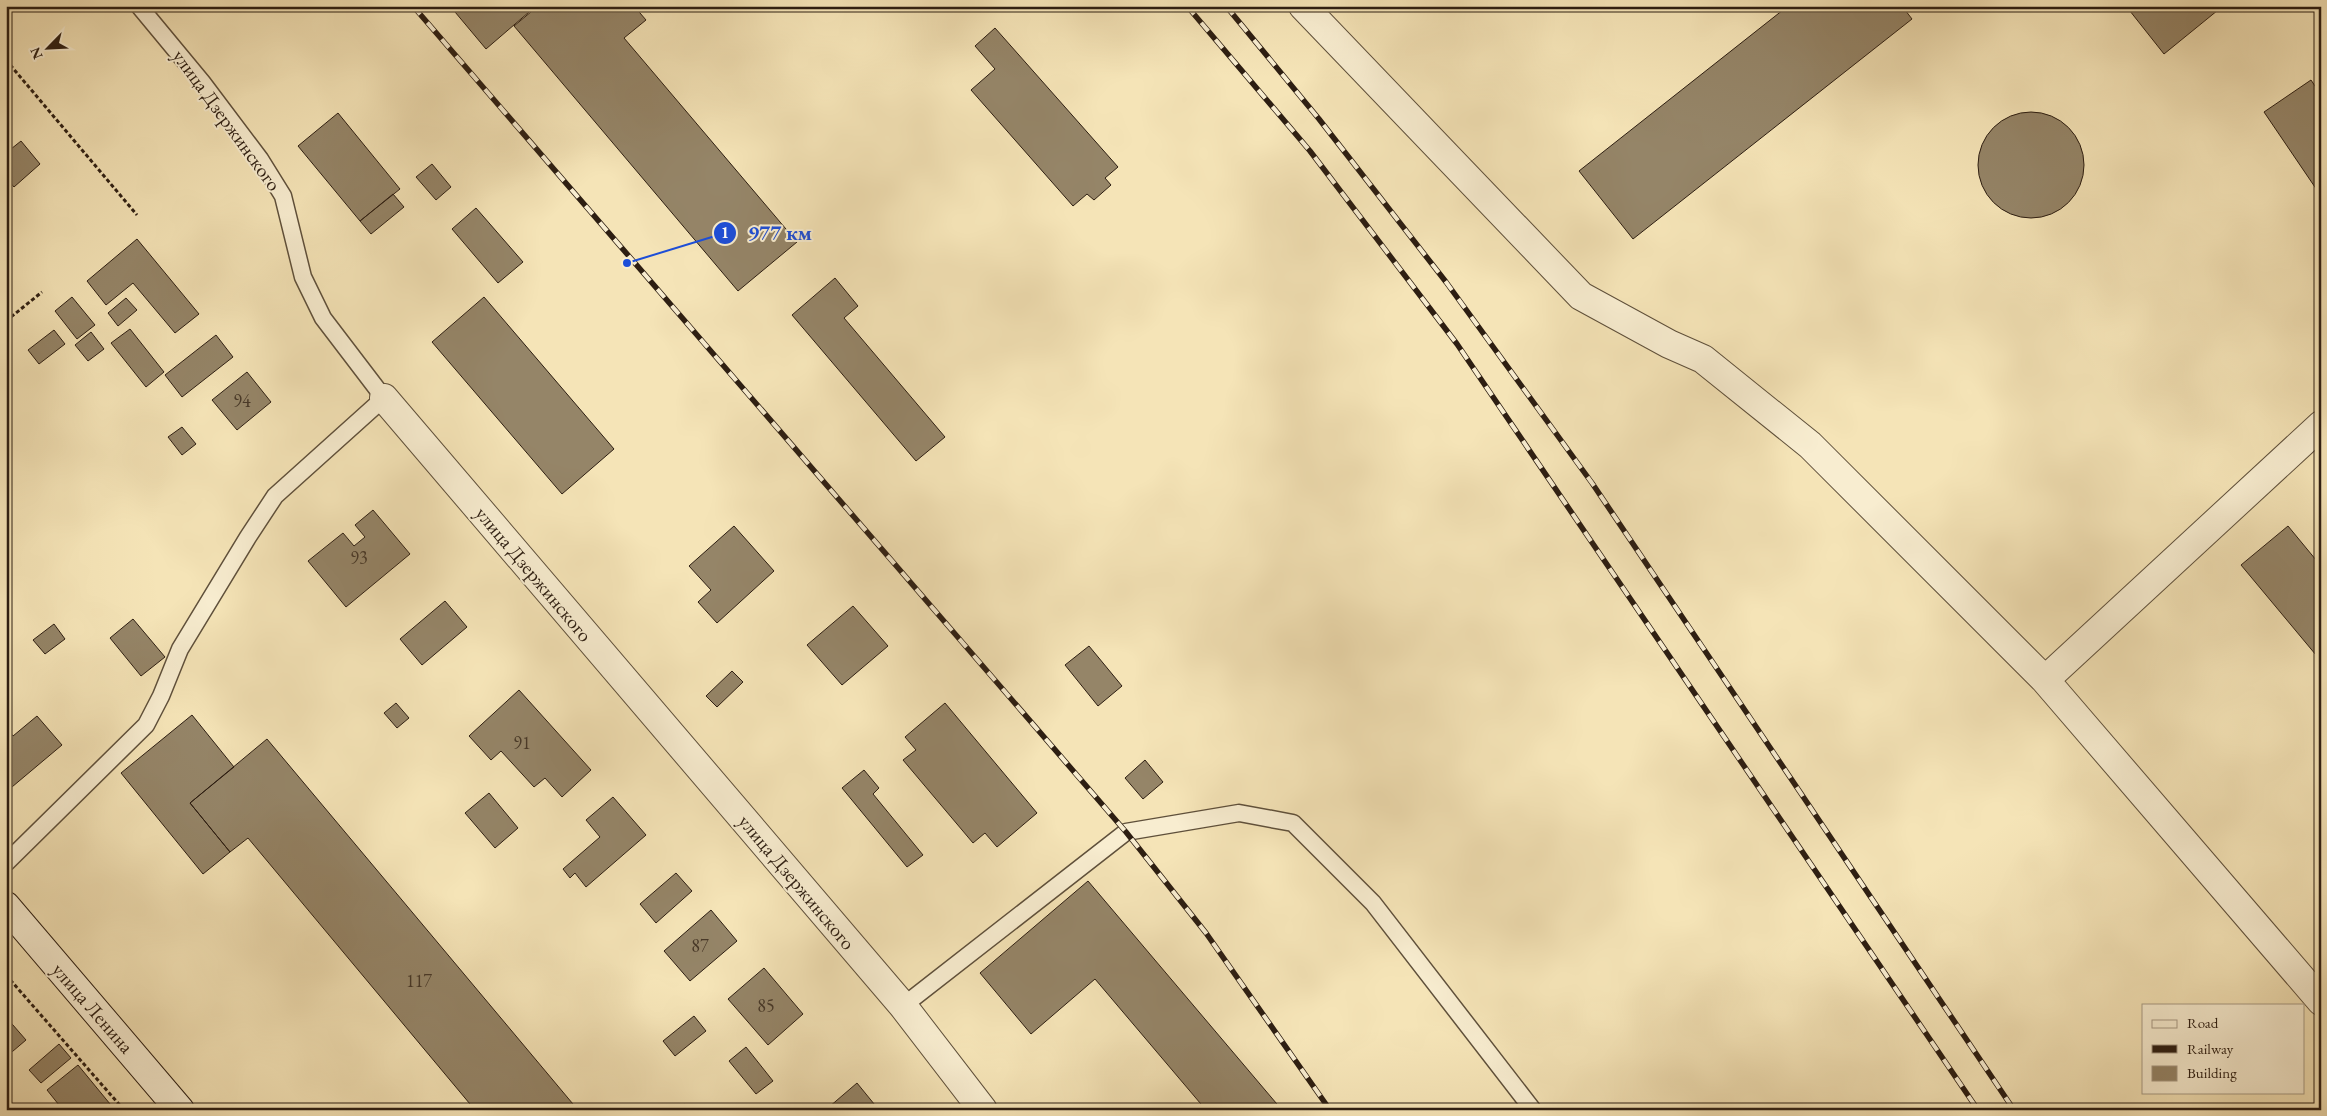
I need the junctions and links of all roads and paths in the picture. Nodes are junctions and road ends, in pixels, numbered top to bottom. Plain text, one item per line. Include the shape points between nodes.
1 (139, 6) edge
2 (1303, 6) edge
3 (6, 60) edge
4 (138, 216) dead end
5 (42, 292) dead end
6 (6, 321) edge
7 (384, 398) junction
8 (2321, 425) edge
9 (2045, 680) junction
10 (6, 863) edge
11 (6, 906) edge
12 (6, 975) edge
13 (2321, 1001) edge
14 (903, 1006) junction
15 (124, 1110) edge
16 (180, 1110) edge
17 (983, 1110) edge
18 (1533, 1110) edge

1 - 7 lane, улица Дзержинского via 202,82 283,196 303,277 322,318
2 - 9 street via 1581,296 1703,359 1810,445
3 - 4 path
5 - 6 path
7 - 10 lane via 275,496 180,649 146,725
7 - 14 street, улица Дзержинского
8 - 9 street
9 - 13 street
11 - 16 street, улица Ленина
12 - 15 path
14 - 17 street, улица Дзержинского
14 - 18 lane via 1126,832 1239,813 1294,823 1373,903

